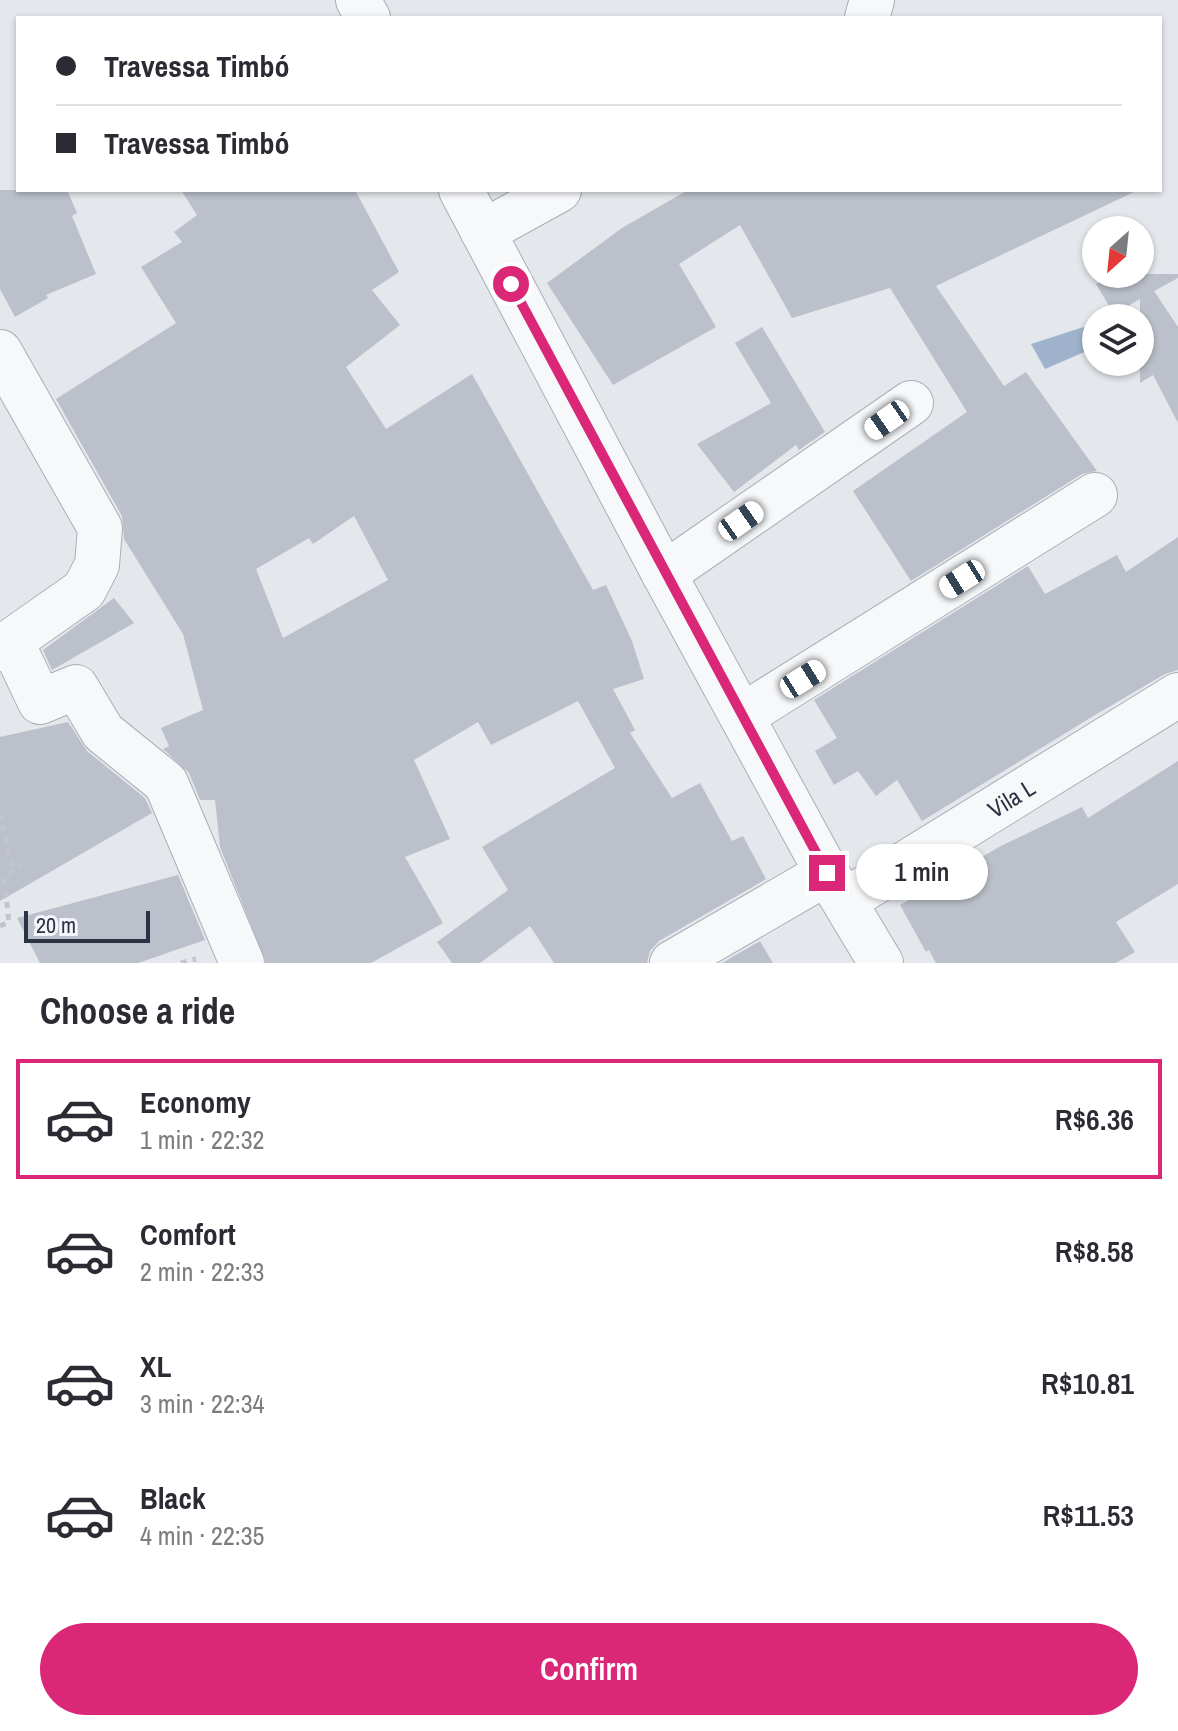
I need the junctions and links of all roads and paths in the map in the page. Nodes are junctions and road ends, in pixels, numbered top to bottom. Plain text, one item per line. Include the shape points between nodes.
1 (462, 192) edge
2 (555, 192) edge
3 (483, 232) junction
4 (0, 352) edge
5 (911, 403) dead end
6 (1095, 495) dead end
7 (664, 574) junction
8 (6, 646) edge
9 (1178, 695) edge
10 (742, 716) junction
11 (0, 814) edge
12 (21, 865) dead end
13 (13, 872) junction
14 (837, 887) junction
15 (0, 926) edge
16 (242, 963) edge
17 (672, 963) edge
18 (881, 963) edge

1 - 3 street
2 - 3 street
3 - 7 street
4 - 8 street via 100,528 97,565 84,590
5 - 7 street
6 - 10 street
7 - 10 street
8 - 16 street via 40,702 76,687 103,732 166,783
9 - 14 street, Vila L
10 - 14 street
11 - 13 path
12 - 13 path
13 - 15 path via 4,878 9,922
14 - 17 street, Vila L
14 - 18 street

